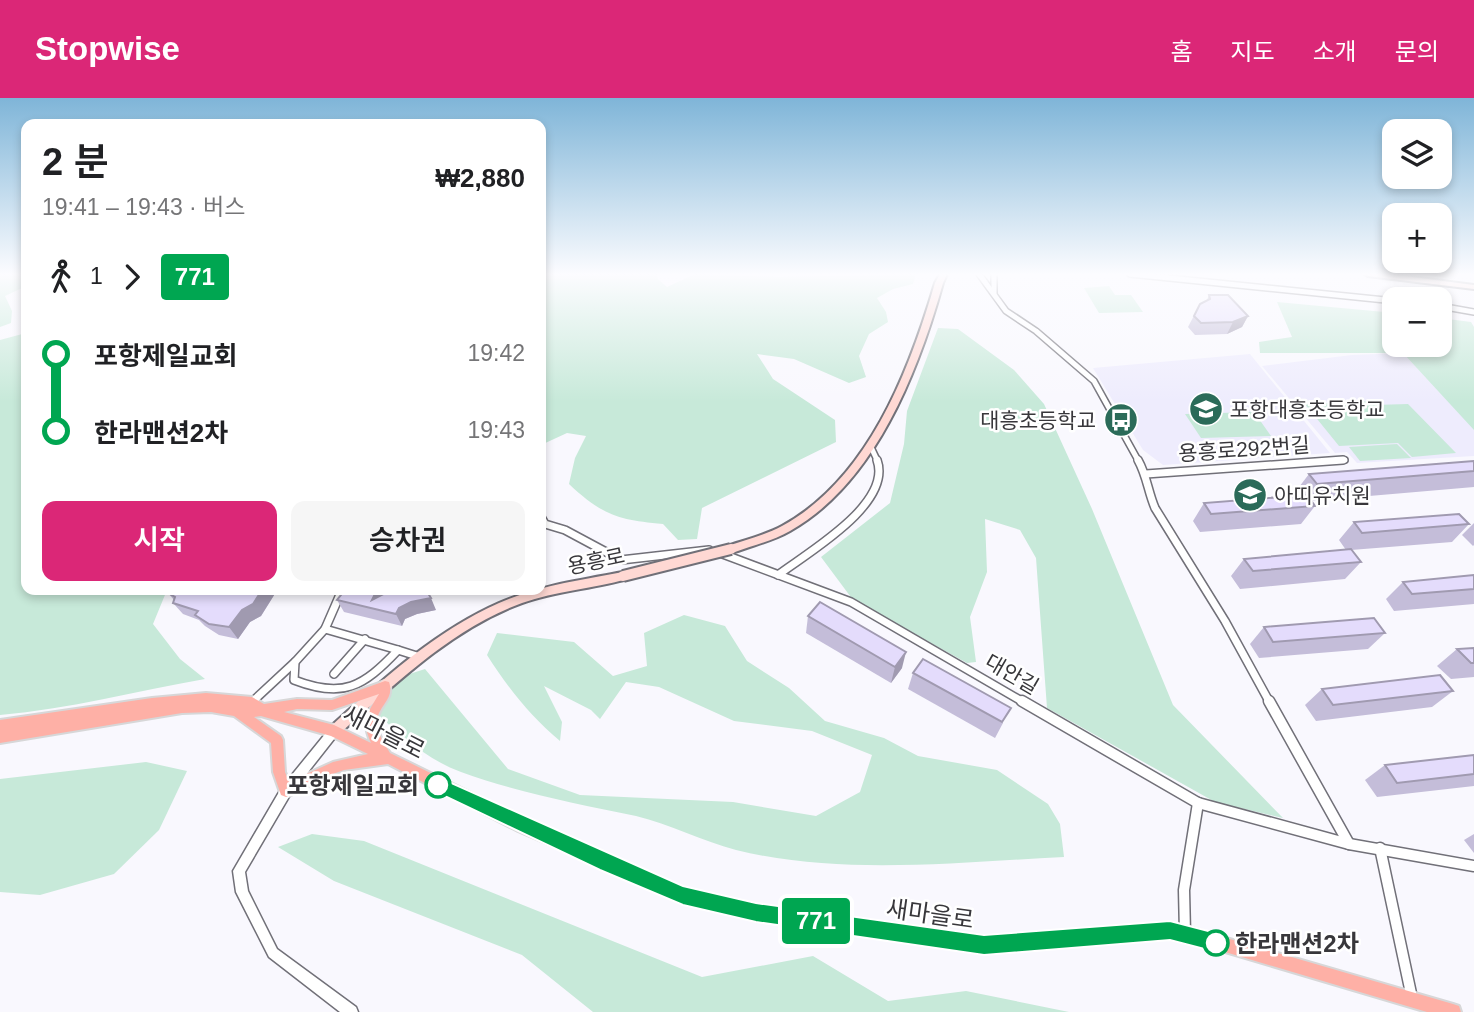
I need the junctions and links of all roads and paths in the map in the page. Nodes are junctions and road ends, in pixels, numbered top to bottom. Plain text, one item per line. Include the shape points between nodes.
1 (929, 317) edge
2 (1014, 317) edge
3 (870, 444) junction
4 (1345, 460) dead end
5 (1146, 474) junction
6 (546, 525) edge
7 (778, 575) junction
8 (546, 592) edge
9 (342, 595) edge
10 (537, 595) edge
11 (324, 629) junction
12 (365, 639) junction
13 (398, 650) junction
14 (421, 657) junction
15 (295, 662) junction
16 (334, 674) dead end
17 (385, 686) junction
18 (253, 702) junction
19 (234, 711) junction
20 (263, 711) junction
21 (0, 726) edge
22 (334, 731) junction
23 (0, 737) edge
24 (387, 760) junction
25 (286, 791) junction
26 (1198, 803) junction
27 (1349, 844) junction
28 (1380, 848) junction
29 (1474, 866) edge
30 (1185, 933) junction
31 (1412, 999) junction
32 (351, 1012) edge
33 (1452, 1012) edge

1 - 3 main road, 용흥로 via 920,349
2 - 5 street via 1094,381
3 - 7 street via 880,469 877,491 856,516
3 - 8 main road, 용흥로, bridge via 836,491 787,528 731,549
4 - 5 street, 용흥로292번길
5 - 27 street via 1146,488 1155,508 1226,621
6 - 7 street, 대안길 via 621,560 713,550
7 - 26 street, 대안길 via 851,602
9 - 11 street
10 - 14 main road, 용흥로, bridge via 490,612
11 - 12 street
11 - 15 street
12 - 13 street
12 - 16 street
13 - 14 street
13 - 15 street via 370,680 344,690 326,690 295,680
14 - 17 main road, 용흥로
15 - 18 street
17 - 20 main road via 332,705 297,704
17 - 22 main road, 용흥로
17 - 24 main road via 386,696 372,713 372,725 373,737
18 - 20 main road, 새마을로
18 - 21 main road via 206,698 152,703
19 - 20 main road, 새마을로
19 - 23 main road, 새마을로 via 182,708
19 - 25 main road via 277,740 279,772
20 - 22 main road, 새마을로
22 - 24 main road, 새마을로
22 - 25 street, 용흥로
24 - 25 main road via 358,759 324,768
24 - 30 main road, 새마을로 via 657,885 756,912 984,945
25 - 32 street, 용흥로 via 239,872 242,892 273,953
26 - 27 street, 대안길
26 - 30 street via 1184,890
27 - 28 street, 대안길
28 - 29 street, 대안길
28 - 31 street
30 - 31 main road, 새마을로
31 - 33 main road, 새마을로

